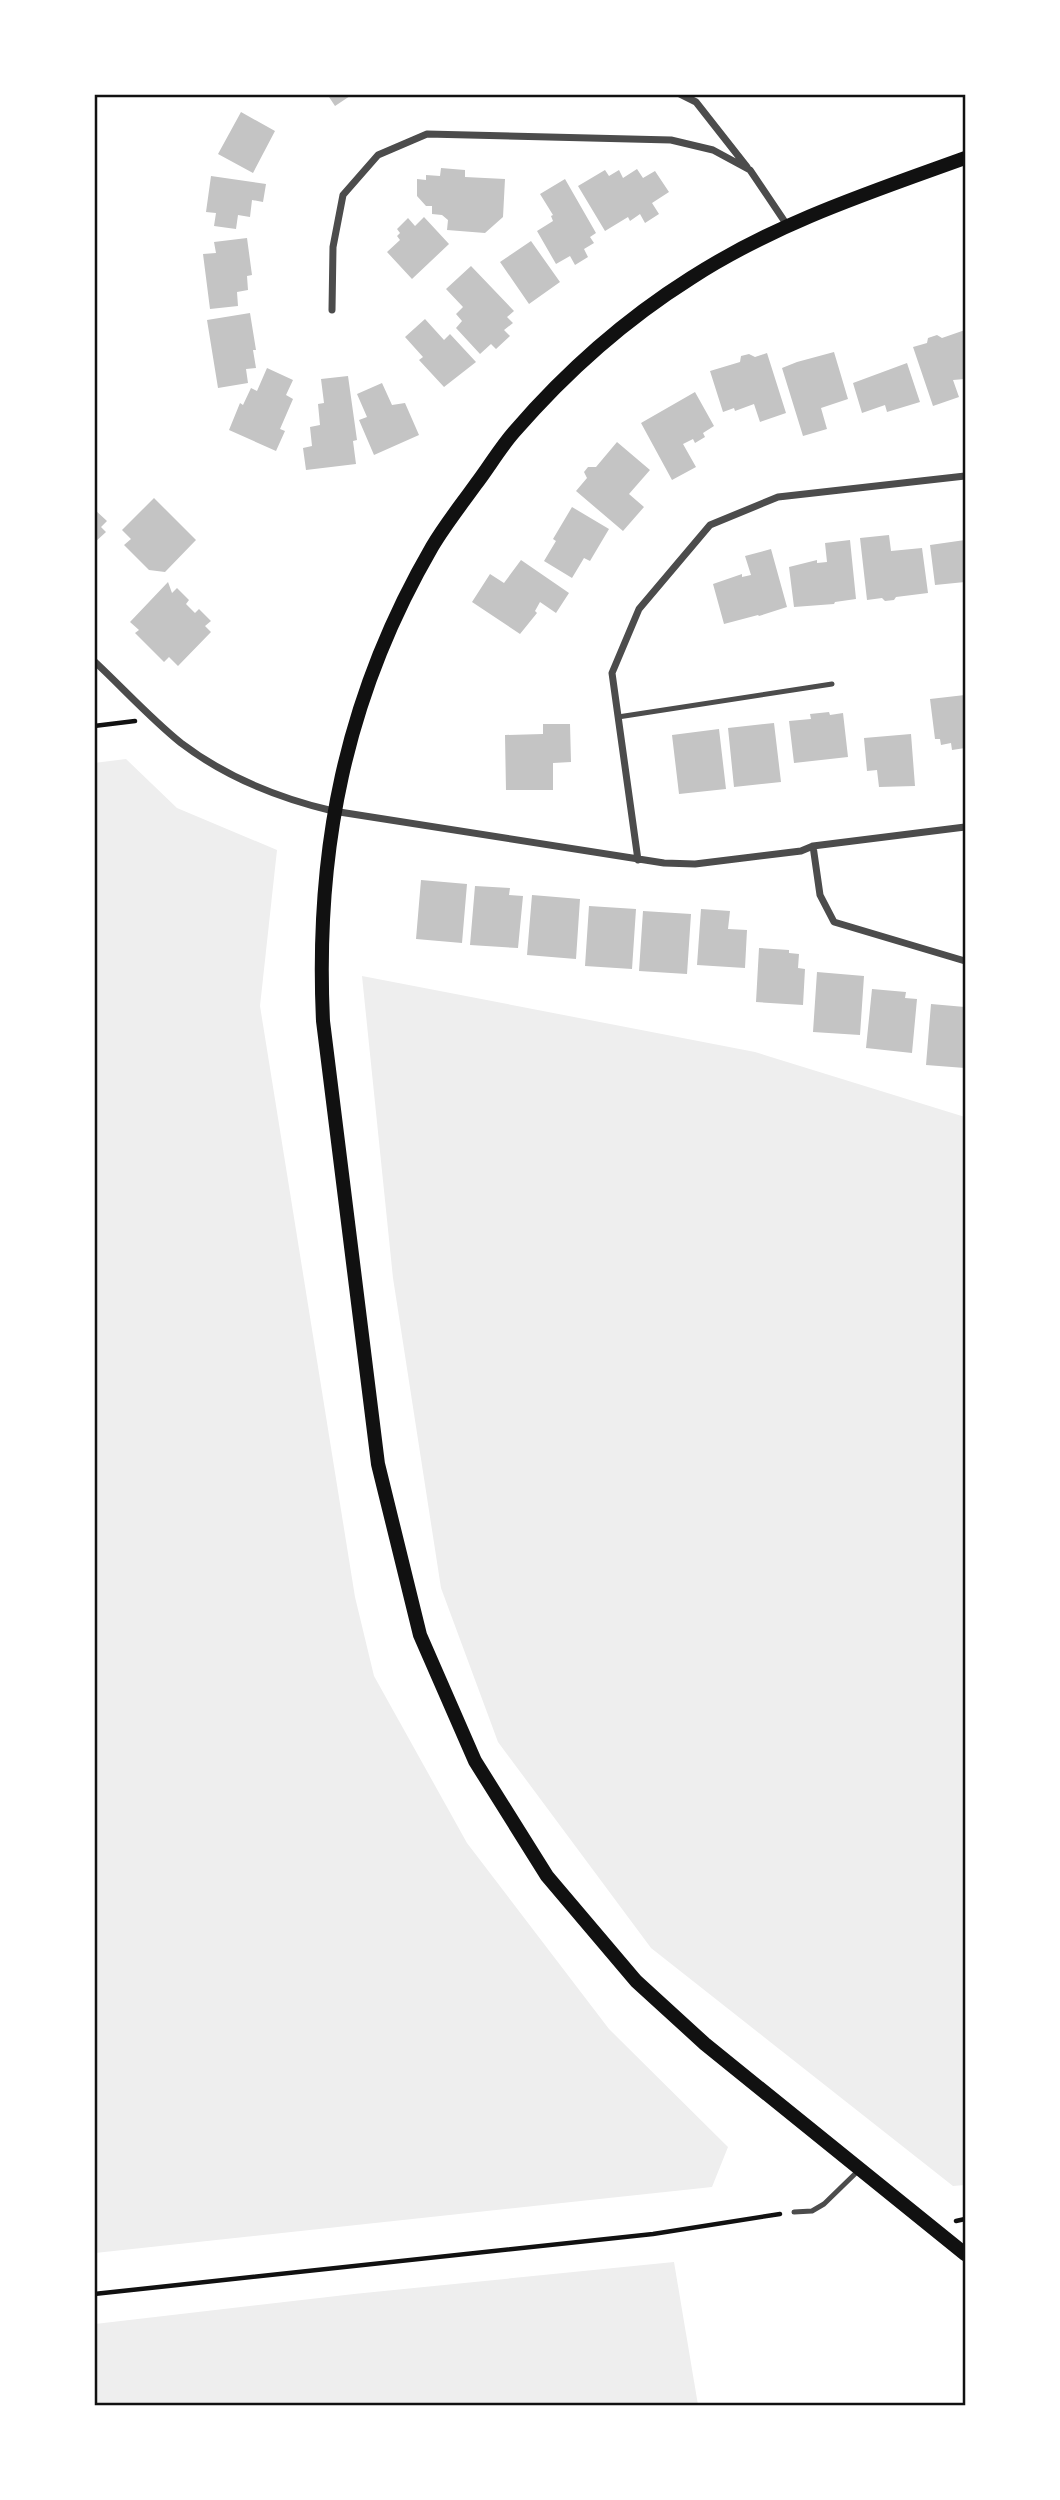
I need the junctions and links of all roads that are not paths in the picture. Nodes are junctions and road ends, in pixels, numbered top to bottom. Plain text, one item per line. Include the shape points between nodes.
1 (680, 94) edge
2 (965, 158) edge
3 (750, 170) junction
4 (787, 225) junction
5 (332, 310) dead end
6 (965, 476) edge
7 (94, 661) edge
8 (832, 684) dead end
9 (618, 717) junction
10 (334, 811) junction
11 (965, 827) edge
12 (813, 846) junction
13 (638, 860) junction
14 (965, 961) edge
15 (860, 2169) junction
16 (794, 2212) road end
17 (965, 2254) edge

1 - 3 street via 696,102
2 - 4 main road
3 - 4 street
3 - 5 street via 713,150 671,140 427,134 378,155 343,195 333,247
4 - 10 main road via 691,278 623,327 555,387 512,434 433,544 407,593 357,716
6 - 9 street via 778,497 710,525 639,609 612,673
7 - 10 street via 181,743 216,767 258,789
8 - 9 lane
9 - 13 street
10 - 13 street
10 - 15 main road via 322,909 323,1021 378,1464 420,1635 475,1760 547,1876 636,1981 705,2044
11 - 12 street
12 - 13 street via 695,864
12 - 14 street via 820,895 834,922
15 - 16 lane via 824,2204 812,2211
15 - 17 main road

